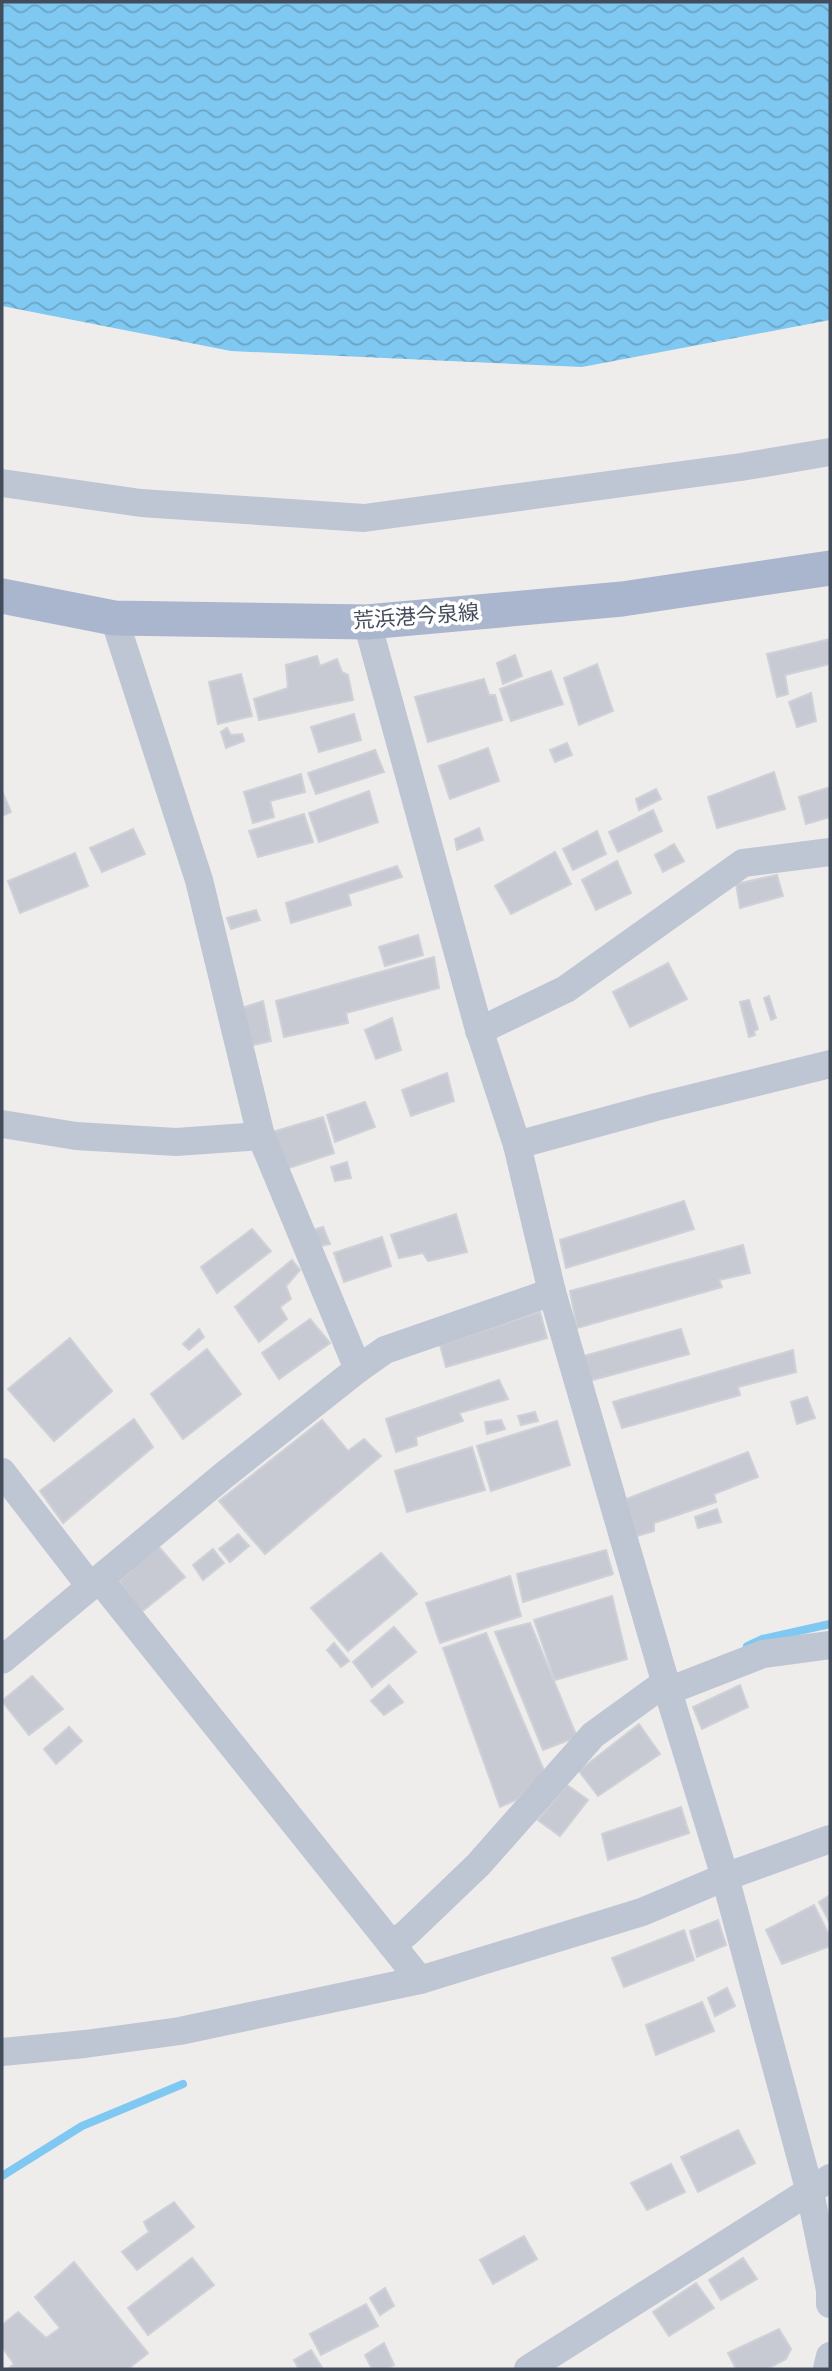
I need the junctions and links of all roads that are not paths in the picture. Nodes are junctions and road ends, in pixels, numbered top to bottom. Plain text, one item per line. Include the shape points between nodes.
1 (830, 452) edge
2 (2, 483) edge
3 (830, 568) edge
4 (2, 596) edge
5 (114, 618) junction
6 (367, 622) junction
7 (830, 852) edge
8 (480, 1031) junction
9 (830, 1064) edge
10 (2, 1124) edge
11 (261, 1136) junction
12 (517, 1145) junction
13 (552, 1292) junction
14 (358, 1369) junction
15 (2, 1472) edge
16 (95, 1583) junction
17 (830, 1645) edge
18 (2, 1660) edge
19 (667, 1686) junction
20 (830, 1839) edge
21 (725, 1877) junction
22 (400, 1938) junction
23 (420, 1980) junction
24 (2, 2052) edge
25 (820, 2185) edge
26 (830, 2304) edge
27 (830, 2356) edge
28 (528, 2369) edge
29 (827, 2369) edge

1 - 2 street via 364,518 141,503
3 - 6 main road, 荒浜港今泉線 via 622,599
4 - 5 main road, 荒浜港今泉線
5 - 6 main road, 荒浜港今泉線
5 - 11 street via 199,880
6 - 8 street
7 - 8 street via 743,863 566,989
8 - 12 street
9 - 12 street
10 - 11 street via 76,1136 176,1142
11 - 14 street
12 - 13 street
13 - 14 street via 385,1350
13 - 19 street
14 - 16 street
15 - 16 street
16 - 18 street
16 - 22 street
17 - 19 street via 763,1654
19 - 21 street
19 - 22 street via 593,1735 478,1865
20 - 21 street
21 - 23 street via 642,1912
21 - 25 street
22 - 23 street
23 - 24 street via 180,2031
25 - 26 street
25 - 28 street
27 - 29 street

